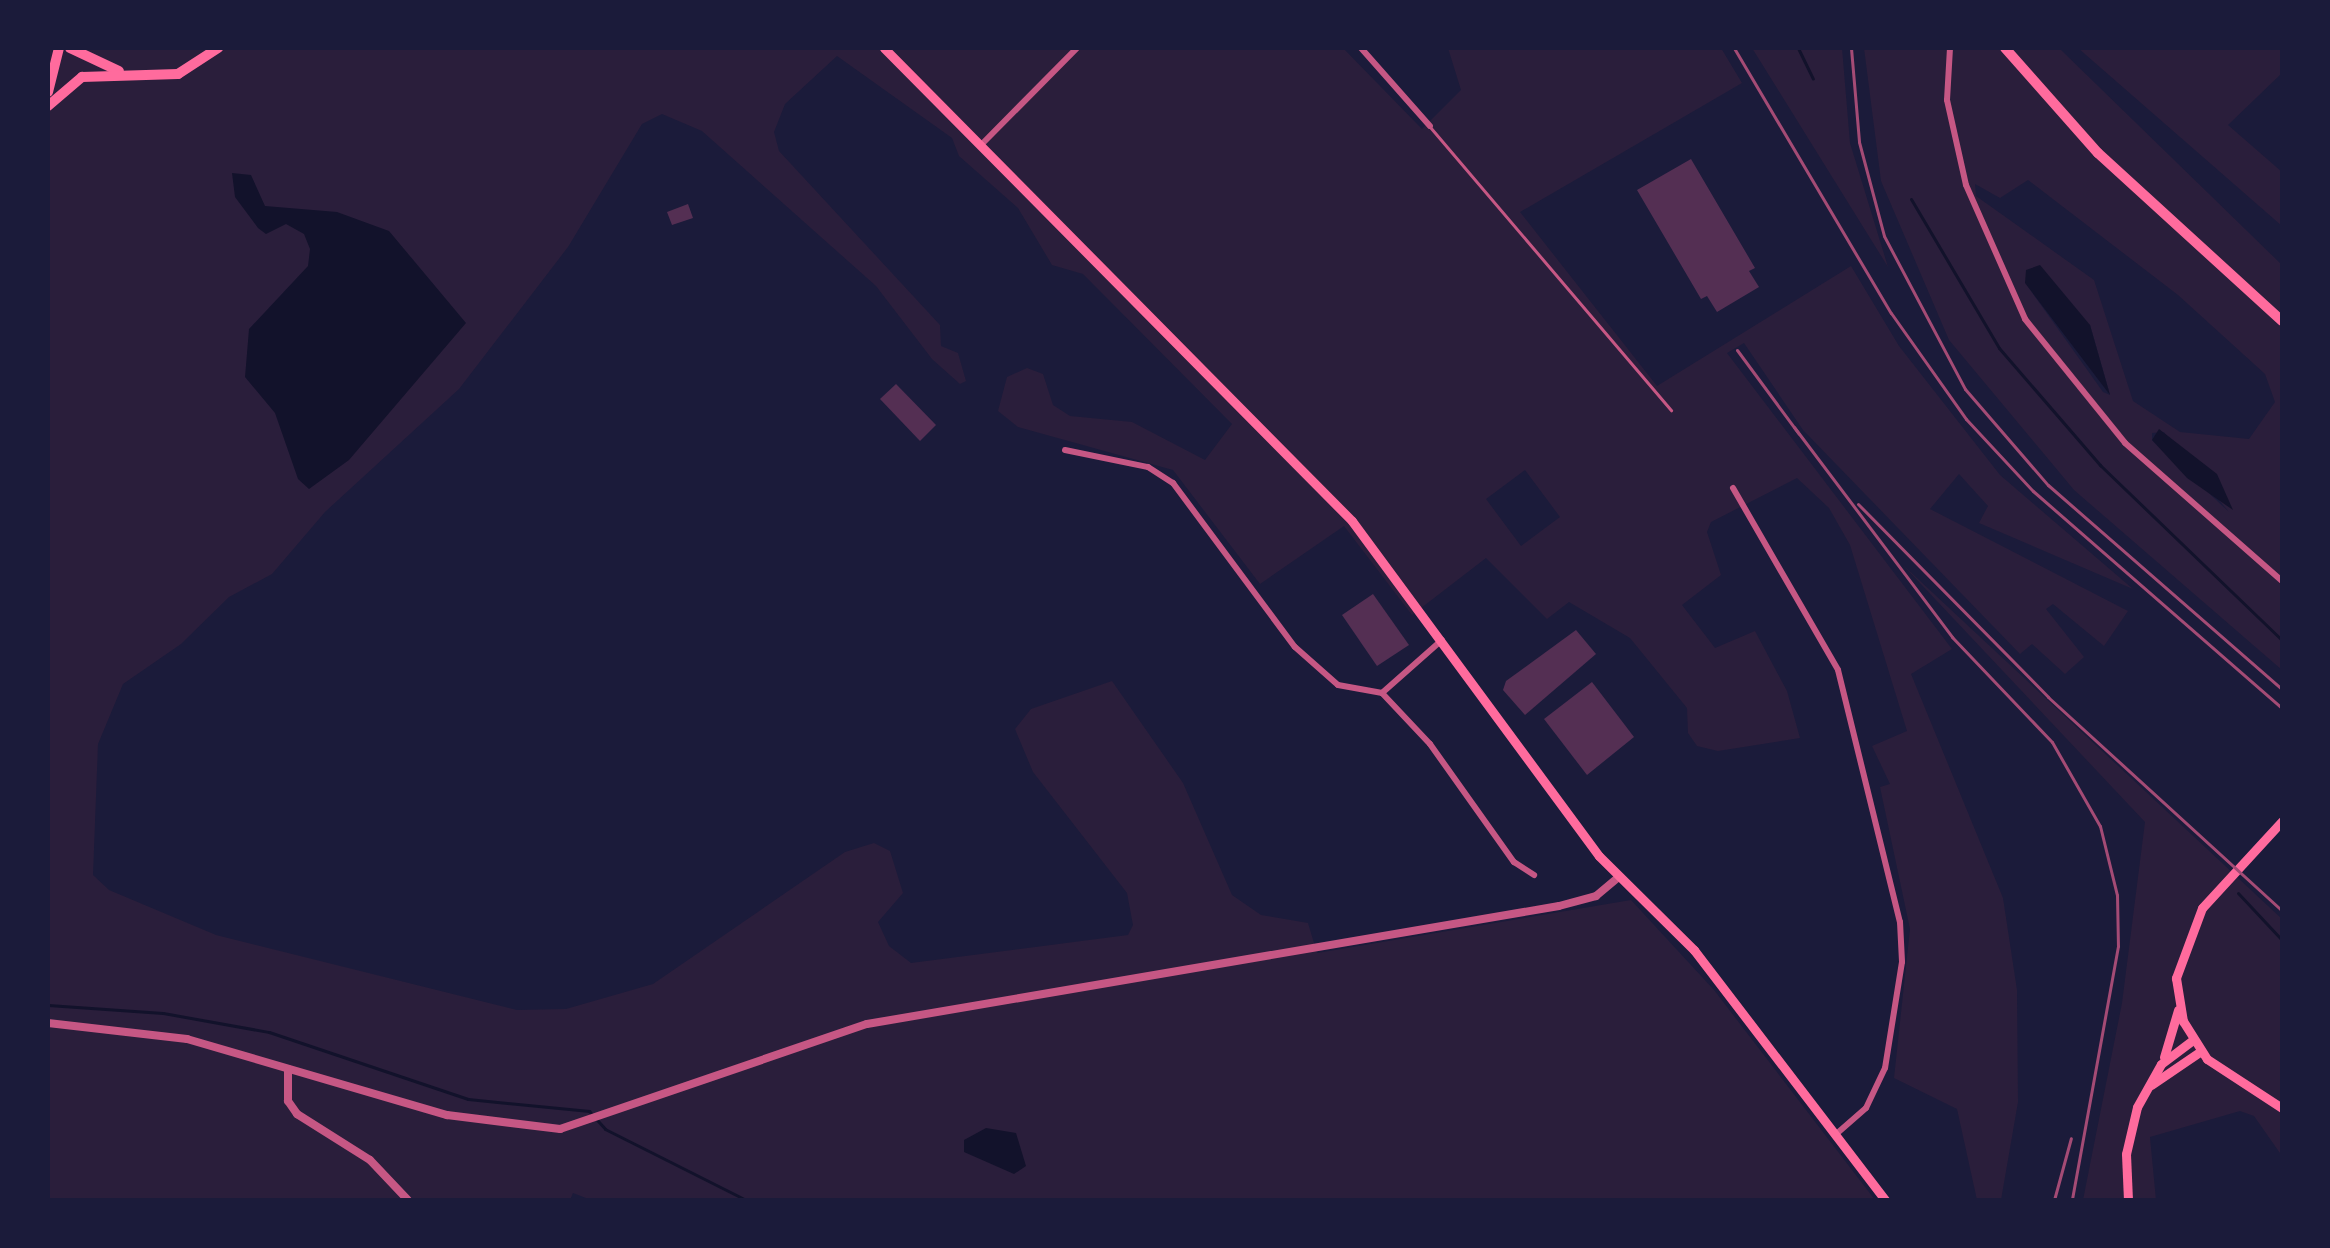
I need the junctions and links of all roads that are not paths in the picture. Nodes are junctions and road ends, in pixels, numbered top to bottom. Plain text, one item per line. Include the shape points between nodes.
1 (59, 48) edge
2 (70, 48) edge
3 (218, 48) edge
4 (884, 48) edge
5 (1077, 48) edge
6 (1361, 48) edge
7 (1950, 48) edge
8 (2005, 48) edge
9 (121, 72) junction
10 (48, 92) edge
11 (48, 106) edge
12 (1430, 126) joint
13 (980, 146) junction
14 (2282, 321) edge
15 (1671, 410) dead end
16 (1065, 450) dead end
17 (1733, 488) dead end
18 (2282, 581) edge
19 (1442, 640) junction
20 (1382, 693) junction
21 (2282, 821) edge
22 (1534, 875) dead end
23 (1619, 877) junction
24 (2179, 1003) junction
25 (48, 1023) edge
26 (2193, 1040) junction
27 (2201, 1051) junction
28 (2161, 1064) junction
29 (288, 1069) junction
30 (2147, 1088) junction
31 (2282, 1108) edge
32 (1835, 1135) junction
33 (408, 1200) edge
34 (1885, 1200) edge
35 (2128, 1200) edge

1 - 10 main road
2 - 9 main road
3 - 9 main road via 178,74
4 - 13 main road
5 - 13 street
6 - 12 street
7 - 18 street via 1947,100 1966,185 2025,319 2125,443
8 - 14 main road via 2098,153
9 - 11 main road via 73,81
12 - 15 lane
13 - 19 main road via 1324,491
16 - 20 street via 1161,473 1318,671 1358,694
17 - 32 street via 1838,670 1900,922 1902,962 1885,1068 1866,1108
19 - 20 street
19 - 23 main road
20 - 22 street via 1430,744 1514,862
21 - 24 main road via 2202,908 2180,952
23 - 29 street via 1596,896 1559,906 867,1024 560,1129 447,1115
23 - 32 main road via 1694,950
24 - 26 main road
24 - 28 main road
25 - 29 street via 154,1033
26 - 27 main road
26 - 28 main road
27 - 30 main road
27 - 31 main road via 2236,1083
28 - 30 main road
29 - 33 street via 288,1101 297,1114 370,1160
30 - 35 main road via 2128,1132
32 - 34 main road

